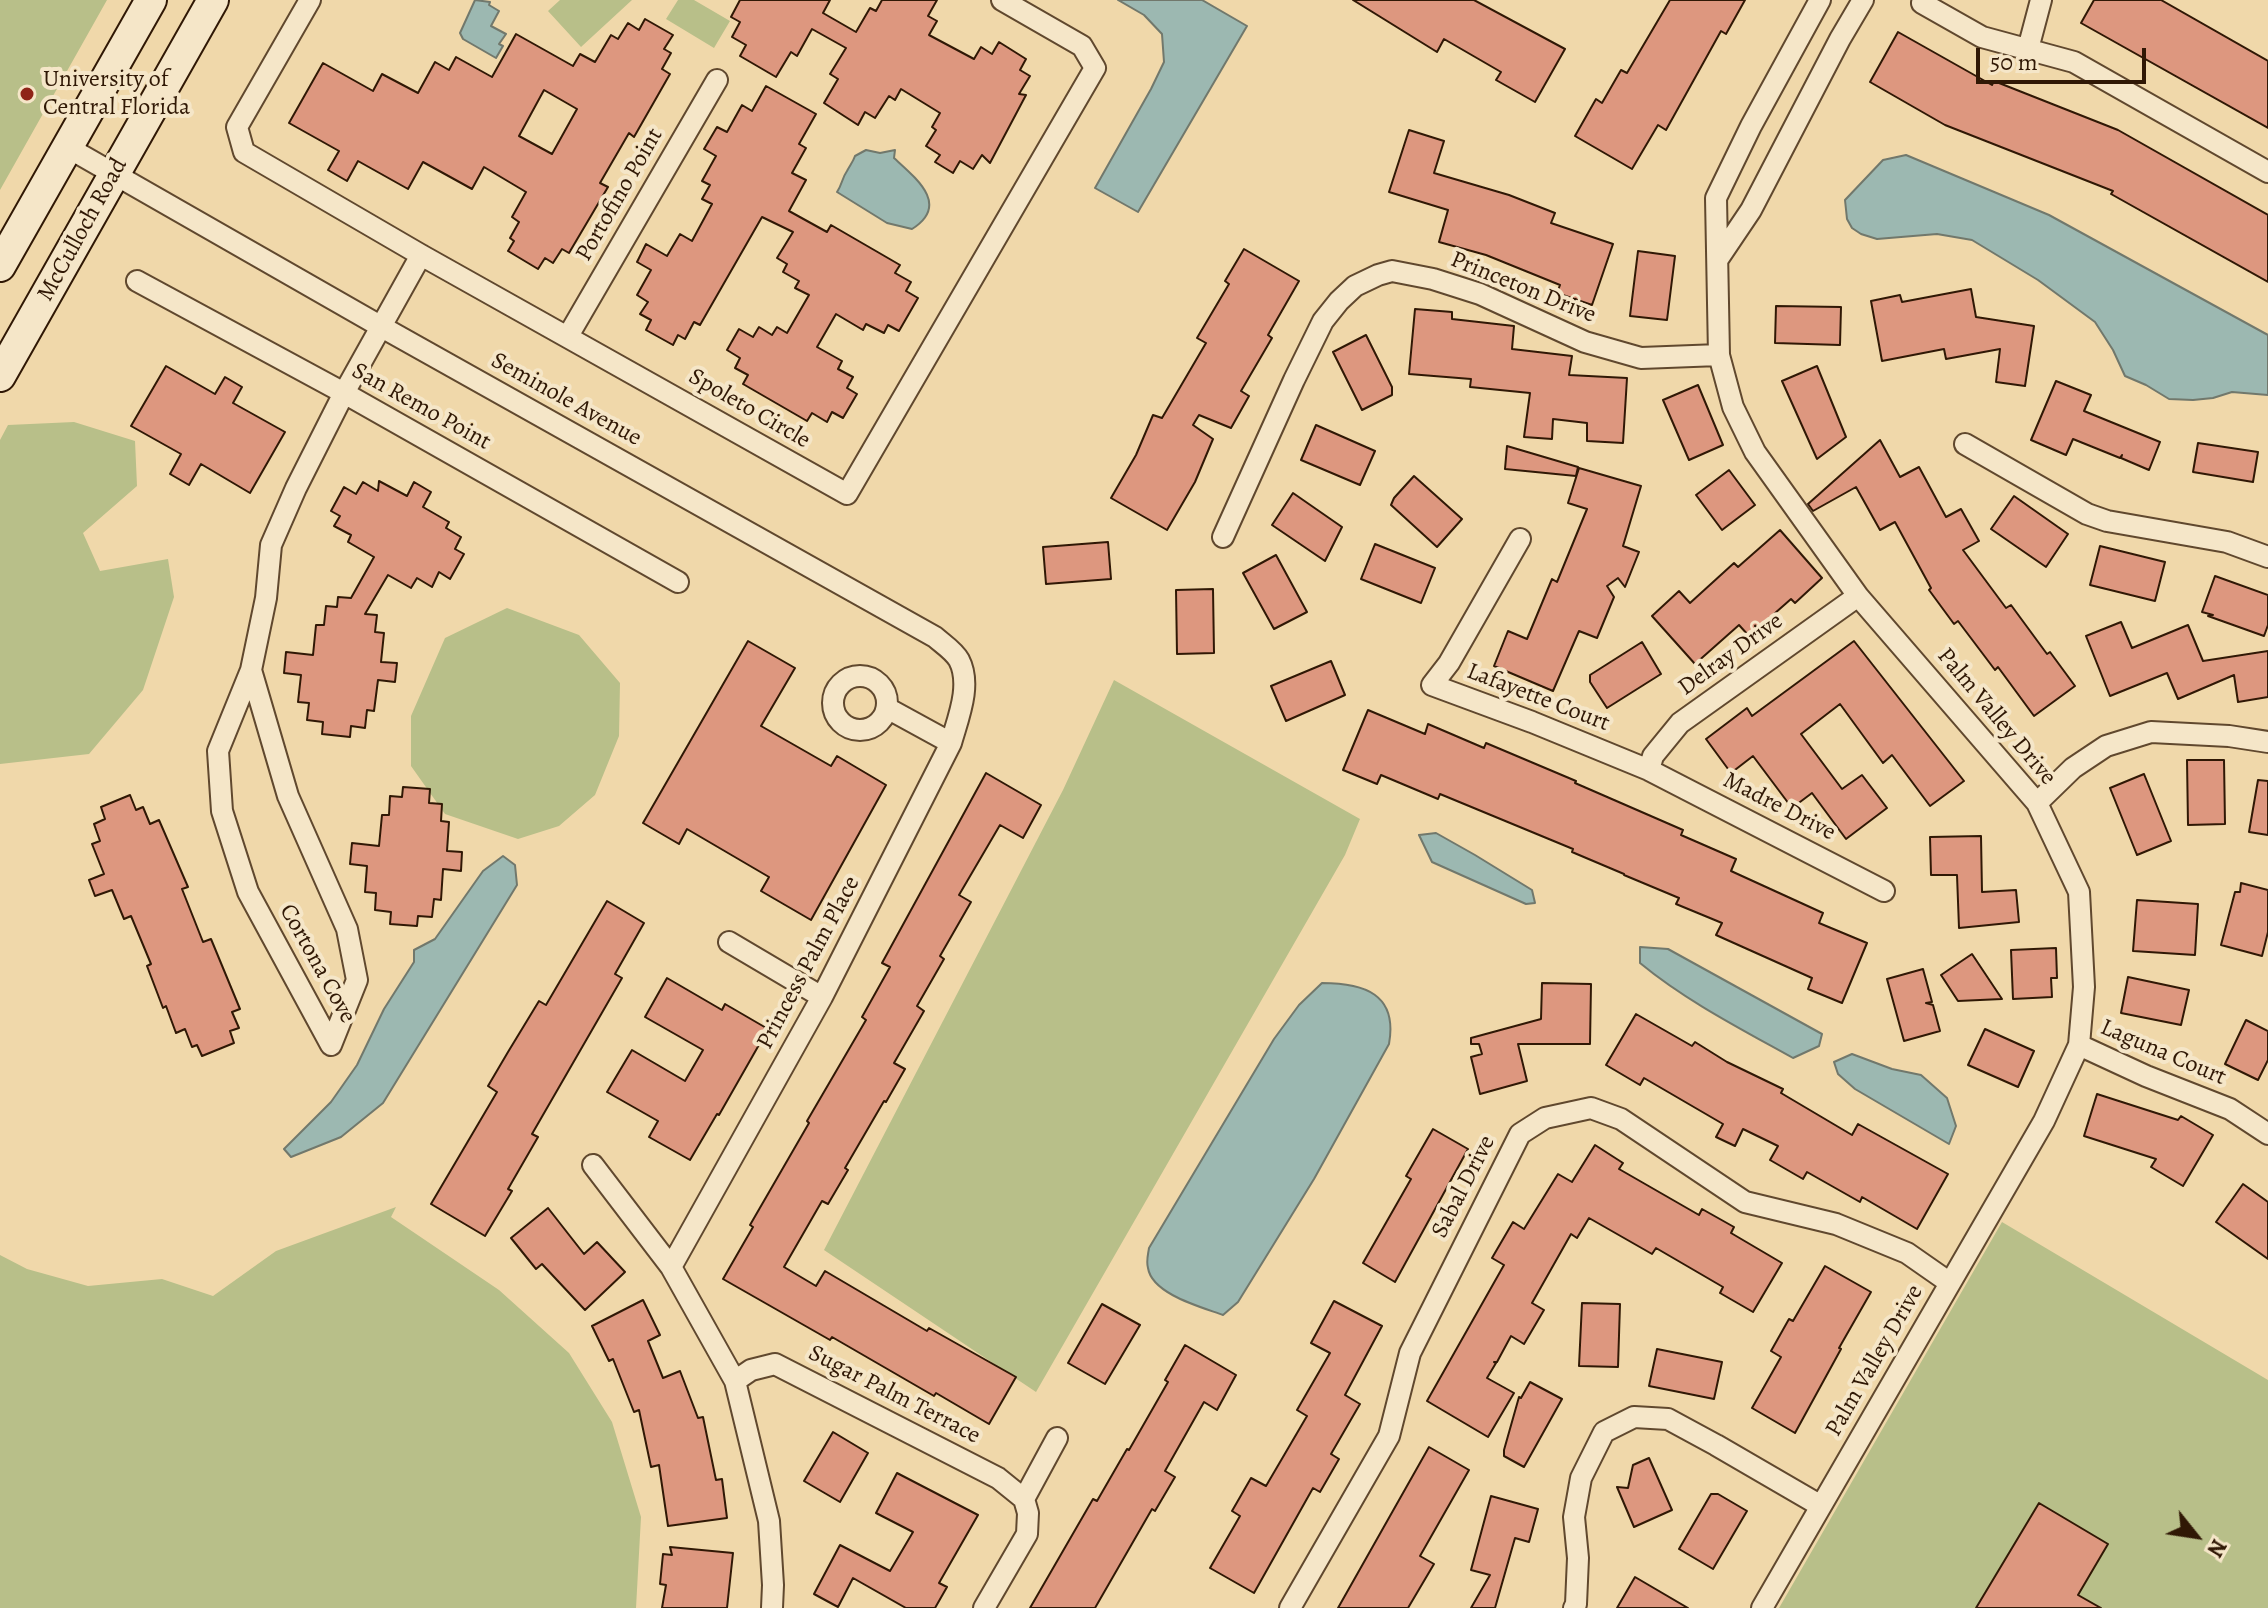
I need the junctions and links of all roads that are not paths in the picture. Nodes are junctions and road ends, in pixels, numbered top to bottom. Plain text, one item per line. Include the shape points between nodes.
1 (151, 0) edge
2 (213, 0) edge
3 (310, 0) edge
4 (1002, 0) edge
5 (1863, 0) edge
6 (2041, 0) edge
7 (1819, 2) edge
8 (1922, 3) dead end
9 (1849, 24) junction
10 (2028, 49) junction
11 (717, 80) dead end
12 (67, 147) junction
13 (2268, 172) edge
14 (114, 174) junction
15 (421, 255) junction
16 (1718, 259) junction
17 (0, 266) edge
18 (137, 281) dead end
19 (380, 326) junction
20 (568, 336) junction
21 (1719, 355) junction
22 (0, 376) edge
23 (344, 393) junction
24 (1965, 444) dead end
25 (1223, 537) dead end
26 (1520, 539) dead end
27 (2268, 557) edge
28 (678, 582) dead end
29 (1858, 596) junction
30 (251, 670) junction
31 (887, 708) dead end
32 (2268, 742) edge
33 (951, 743) junction
34 (1649, 770) junction
35 (2037, 803) junction
36 (1884, 891) dead end
37 (729, 942) dead end
38 (822, 997) junction
39 (2079, 1045) junction
40 (2268, 1134) edge
41 (593, 1165) dead end
42 (671, 1267) junction
43 (1950, 1283) junction
44 (735, 1381) junction
45 (1057, 1438) dead end
46 (1024, 1499) junction
47 (1821, 1506) junction
48 (772, 1608) edge
49 (984, 1608) edge
50 (1290, 1608) edge
51 (1574, 1608) edge
52 (1762, 1608) edge

1 - 12 main road
2 - 14 main road, McCulloch Road
3 - 15 street, Spoleto Circle via 237,127 244,152
4 - 20 street, Spoleto Circle via 1082,46 1095,68 847,494
5 - 9 street
6 - 10 street
7 - 9 street, Palm Valley Drive
7 - 16 street, Palm Valley Drive via 1716,198
8 - 10 street via 1982,37
9 - 16 street via 1751,210
10 - 13 street via 2074,62
11 - 20 street, Portofino Point
12 - 14 street, Seminole Avenue
12 - 17 main road
14 - 19 street, Seminole Avenue
14 - 22 main road, McCulloch Road
15 - 19 street, Cortona Cove
15 - 20 street, Spoleto Circle
16 - 21 street, Palm Valley Drive
18 - 23 street, San Remo Point
19 - 23 street, Cortona Cove
19 - 33 street, Seminole Avenue via 935,637 958,657 965,677
21 - 25 street, Princeton Drive via 1641,358 1585,342 1444,282 1392,271 1378,275 1355,286 1323,321
21 - 29 street, Palm Valley Drive via 1733,407 1755,452
23 - 28 street, San Remo Point
23 - 30 street, Cortona Cove via 271,545
24 - 27 street via 2087,514 2227,542
26 - 34 street, Lafayette Court via 1432,685
29 - 34 street, Delray Drive via 1680,723 1653,756
29 - 35 street, Palm Valley Drive
30 - 30 street, Cortona Cove via 288,796 347,929 357,980 331,1045 248,892 222,811 218,751
31 - 33 street
32 - 35 street via 2151,732 2106,746 2073,768
33 - 38 street, Princess Palm Place
34 - 36 street, Madre Drive
35 - 39 street, Palm Valley Drive via 2079,892 2084,987
37 - 38 street
38 - 42 street, Princess Palm Place
39 - 40 street, Laguna Court via 2230,1109
39 - 43 street, Palm Valley Drive via 2044,1121
41 - 42 street
42 - 44 street
43 - 47 street, Palm Valley Drive
43 - 50 street, Sabal Drive via 1907,1253 1836,1224 1745,1202 1621,1119 1591,1108 1545,1118 1520,1134 1410,1353 1389,1436
44 - 46 street, Sugar Palm Terrace via 775,1364 998,1478
44 - 48 street via 769,1521
45 - 46 street
46 - 49 street via 1027,1534
47 - 51 street via 1668,1419 1634,1417 1604,1432 1581,1478 1574,1517
47 - 52 street, Palm Valley Drive

